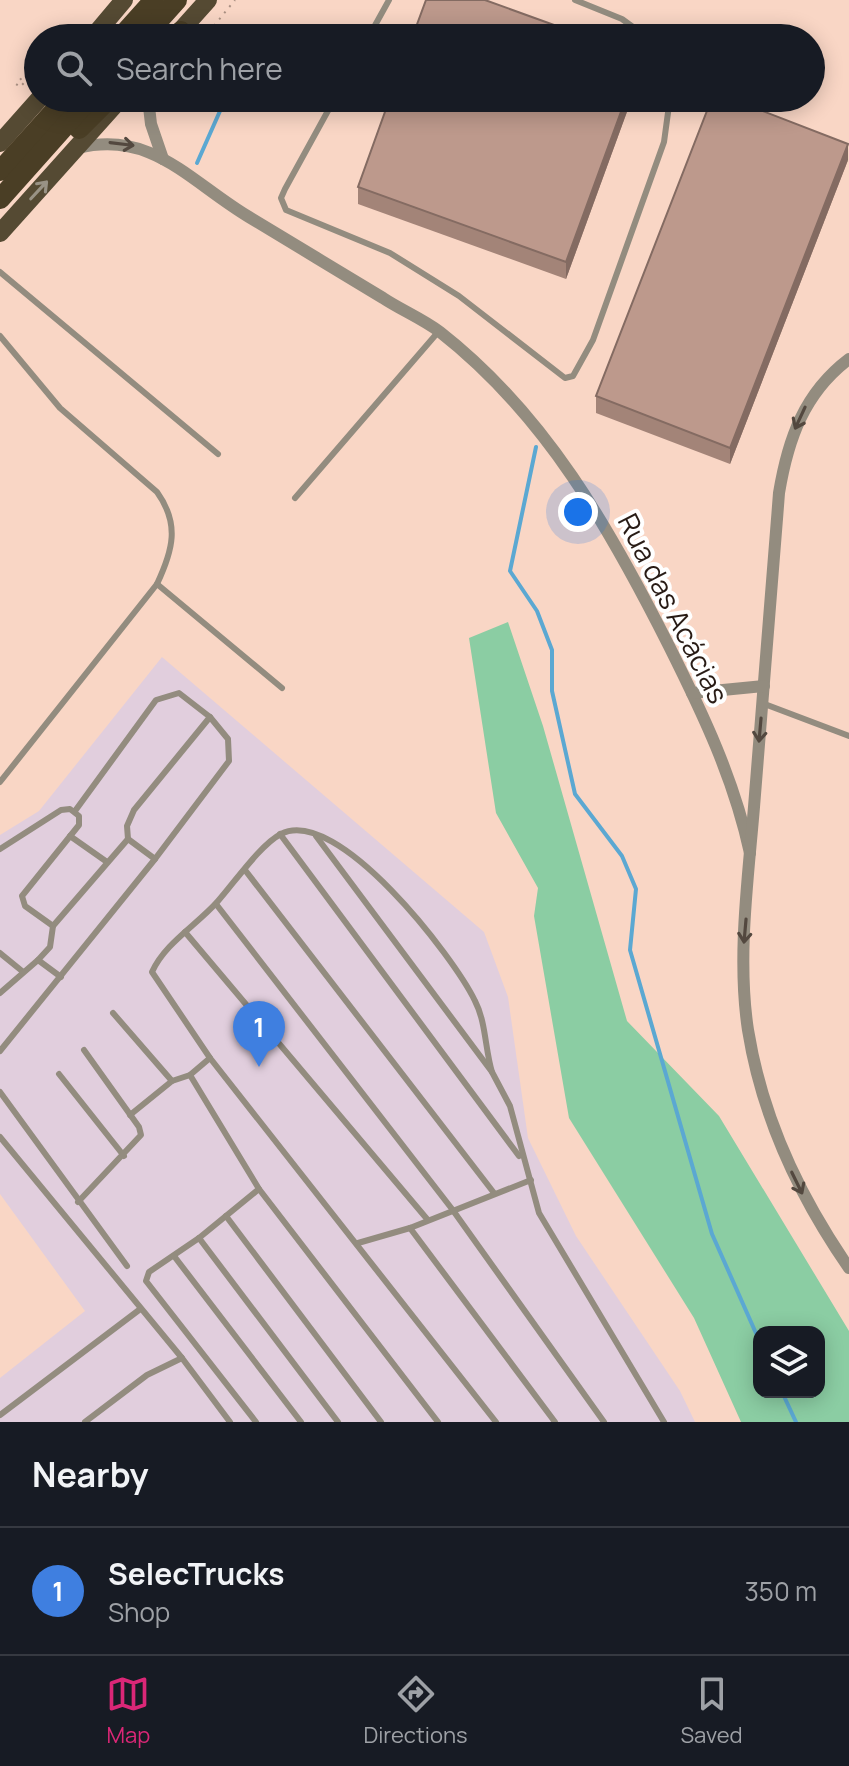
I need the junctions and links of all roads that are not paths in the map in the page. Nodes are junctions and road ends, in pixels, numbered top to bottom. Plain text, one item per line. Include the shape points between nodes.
1 (124, 0) edge
2 (154, 0) edge
3 (177, 0) edge
4 (208, 0) edge
5 (389, 0) edge
6 (575, 0) edge
7 (104, 24) edge
8 (133, 24) edge
9 (156, 24) edge
10 (187, 24) edge
11 (376, 24) edge
12 (629, 24) edge
13 (28, 112) edge
14 (56, 112) edge
15 (76, 112) edge
16 (96, 112) edge
17 (109, 112) edge
18 (150, 112) edge
19 (327, 112) edge
20 (668, 112) edge
21 (0, 143) edge
22 (78, 148) junction
23 (163, 159) junction
24 (4, 185) edge
25 (0, 233) edge
26 (0, 272) edge
27 (439, 331) junction
28 (0, 336) edge
29 (849, 359) edge
30 (218, 454) dead end
31 (295, 498) dead end
32 (157, 584) junction
33 (764, 686) junction
34 (282, 688) dead end
35 (692, 693) junction
36 (762, 703) junction
37 (210, 717) junction
38 (849, 736) edge
39 (0, 782) edge
40 (75, 811) junction
41 (280, 834) junction
42 (314, 834) junction
43 (70, 836) junction
44 (128, 839) junction
45 (0, 849) edge
46 (750, 853) junction
47 (155, 859) junction
48 (107, 862) junction
49 (245, 870) junction
50 (216, 904) junction
51 (53, 926) junction
52 (185, 932) junction
53 (0, 953) edge
54 (38, 960) junction
55 (22, 971) junction
56 (61, 977) junction
57 (0, 993) edge
58 (113, 1013) dead end
59 (84, 1050) dead end
60 (0, 1051) edge
61 (210, 1058) junction
62 (492, 1072) junction
63 (59, 1074) dead end
64 (190, 1075) junction
65 (172, 1081) junction
66 (0, 1092) edge
67 (130, 1115) junction
68 (0, 1137) edge
69 (124, 1156) junction
70 (522, 1160) junction
71 (531, 1180) junction
72 (259, 1189) junction
73 (494, 1193) junction
74 (78, 1202) junction
75 (452, 1209) junction
76 (226, 1216) junction
77 (427, 1219) junction
78 (410, 1228) junction
79 (199, 1238) junction
80 (358, 1243) junction
81 (845, 1254) edge
82 (174, 1256) junction
83 (127, 1266) dead end
84 (849, 1268) edge
85 (139, 1310) junction
86 (182, 1358) junction
87 (0, 1415) edge
88 (85, 1422) edge
89 (230, 1422) edge
90 (256, 1422) edge
91 (301, 1422) edge
92 (338, 1422) edge
93 (381, 1422) edge
94 (438, 1422) edge
95 (496, 1422) edge
96 (555, 1422) edge
97 (604, 1422) edge
98 (664, 1422) edge

1 - 7 main road
2 - 8 highway
3 - 9 highway
4 - 10 main road
5 - 11 lane
6 - 12 lane
13 - 21 main road
14 - 24 highway
15 - 24 highway
16 - 24 highway via 60,149
17 - 22 main road
18 - 23 street
19 - 20 lane via 281,198 286,210 390,253 459,296 565,378 573,376 593,340 664,142
22 -> 23 street, Rua das Acácias via 123,142
25 -> 22 main road
23 - 27 street, Rua das Acácias via 211,194
26 - 30 lane
27 - 31 lane
27 - 35 street, Rua das Acácias via 508,397 581,485
28 - 32 lane via 39,387 166,504 174,532
29 -> 33 street via 810,398 786,456
32 - 34 lane
32 - 39 lane
33 - 35 street
33 - 36 street
35 - 46 street, Rua das Acácias via 731,778
36 - 38 lane
36 -> 46 street
37 - 40 lane via 179,693 156,700
37 - 44 lane via 134,810
37 - 47 lane via 228,739 229,761
40 - 43 lane via 79,825
40 - 45 lane via 61,810
41 - 42 lane
41 - 49 lane
41 - 70 lane
42 - 62 lane
42 - 62 lane via 385,881 443,952 475,999
43 - 48 lane
43 - 51 lane via 22,896 25,906
44 - 47 lane
44 - 48 lane
46 -> 81 street via 744,989 759,1082 796,1182
47 - 56 lane
48 - 51 lane
49 - 50 lane
49 - 73 lane
50 - 52 lane
50 - 75 lane
51 - 54 lane via 50,947
52 - 61 lane via 158,957 152,972
52 - 77 lane
53 - 55 lane
54 - 55 lane
54 - 56 lane
55 - 57 lane
56 - 60 lane
58 - 65 lane
59 - 67 lane
61 - 64 lane
61 - 80 lane
62 - 70 lane via 510,1106
63 - 69 lane
64 - 65 lane
64 - 72 lane
65 - 67 lane
66 - 74 lane
67 - 69 lane via 141,1135
68 - 85 lane
69 - 74 lane
70 - 71 lane
71 - 73 lane
71 - 98 lane via 549,1232
72 - 76 lane
72 - 94 lane
73 - 75 lane
74 - 83 lane
75 - 77 lane
75 - 97 lane
76 - 79 lane
76 - 93 lane
77 - 78 lane
78 - 80 lane
78 - 96 lane
79 - 82 lane
79 - 92 lane
80 - 95 lane
81 - 84 street
82 - 90 lane via 149,1272 147,1285
82 - 91 lane
85 - 86 lane
85 - 87 lane
86 - 88 lane via 147,1375
86 - 89 lane

